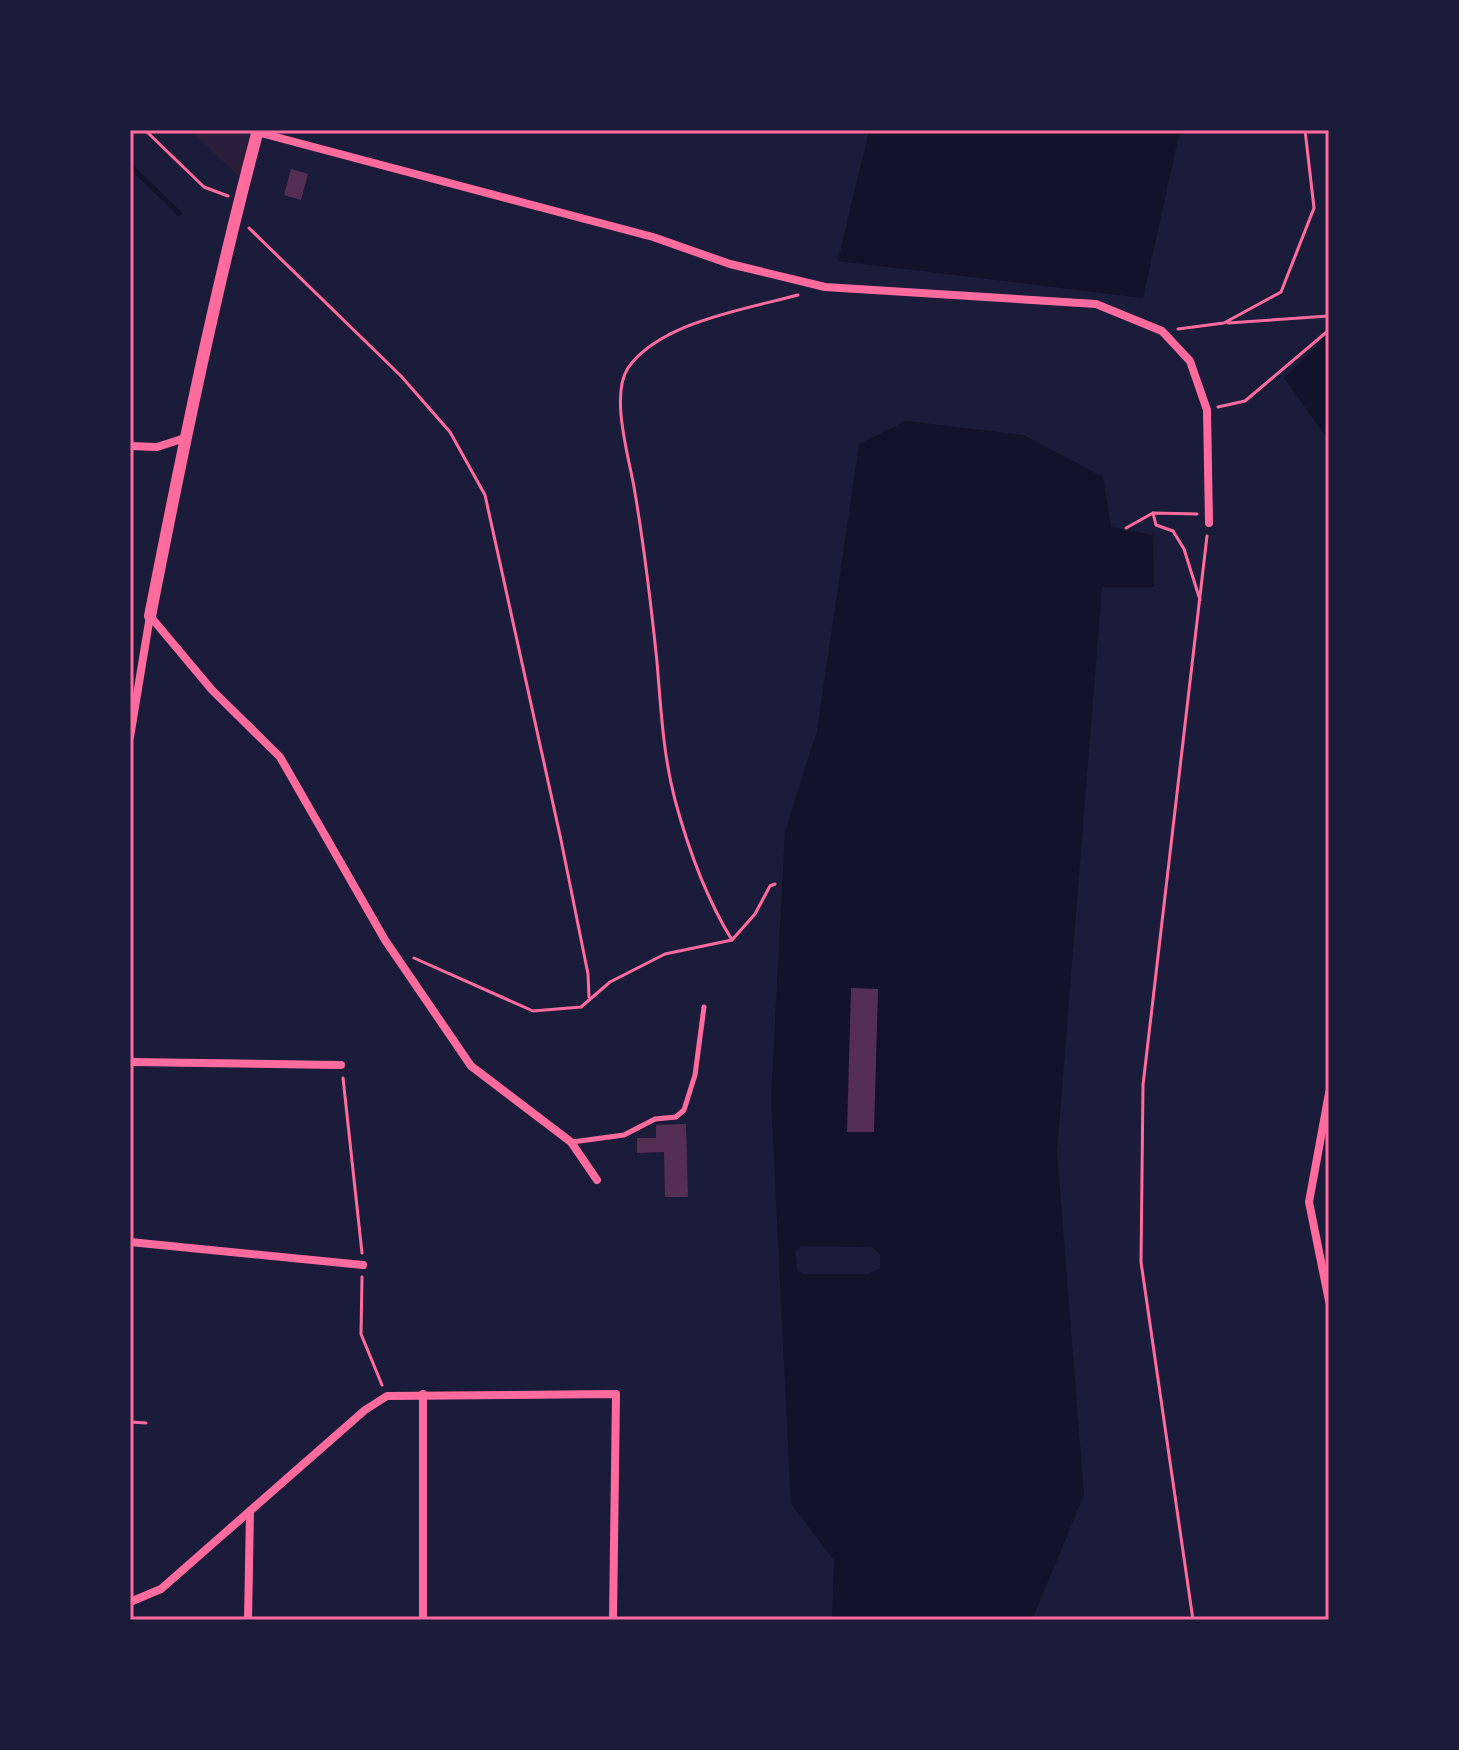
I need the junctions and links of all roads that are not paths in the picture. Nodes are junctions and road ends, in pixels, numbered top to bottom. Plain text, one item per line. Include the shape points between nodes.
1 (258, 131) edge
2 (185, 438) junction
3 (130, 446) edge
4 (1209, 519) road end
5 (150, 616) junction
6 (130, 737) edge
7 (704, 1007) dead end
8 (130, 1062) edge
9 (341, 1065) road end
10 (1329, 1093) edge
11 (571, 1142) junction
12 (597, 1180) dead end
13 (130, 1242) edge
14 (363, 1265) road end
15 (1329, 1301) edge
16 (423, 1394) junction
17 (250, 1511) junction
18 (130, 1602) edge
19 (248, 1620) edge
20 (423, 1620) edge
21 (613, 1620) edge

1 - 2 street
1 - 4 street via 825,287 1096,304 1162,331 1190,361 1207,410
2 - 3 street via 157,447
2 - 5 street
5 - 6 street
5 - 11 street via 212,690 280,757 394,953 471,1066
7 - 11 lane via 693,1085 684,1110 624,1135
8 - 9 street
10 - 15 street via 1309,1202
11 - 12 street
13 - 14 street
16 - 17 street via 387,1396 365,1410
16 - 20 street
16 - 21 street via 616,1394
17 - 18 street via 161,1589
17 - 19 street

